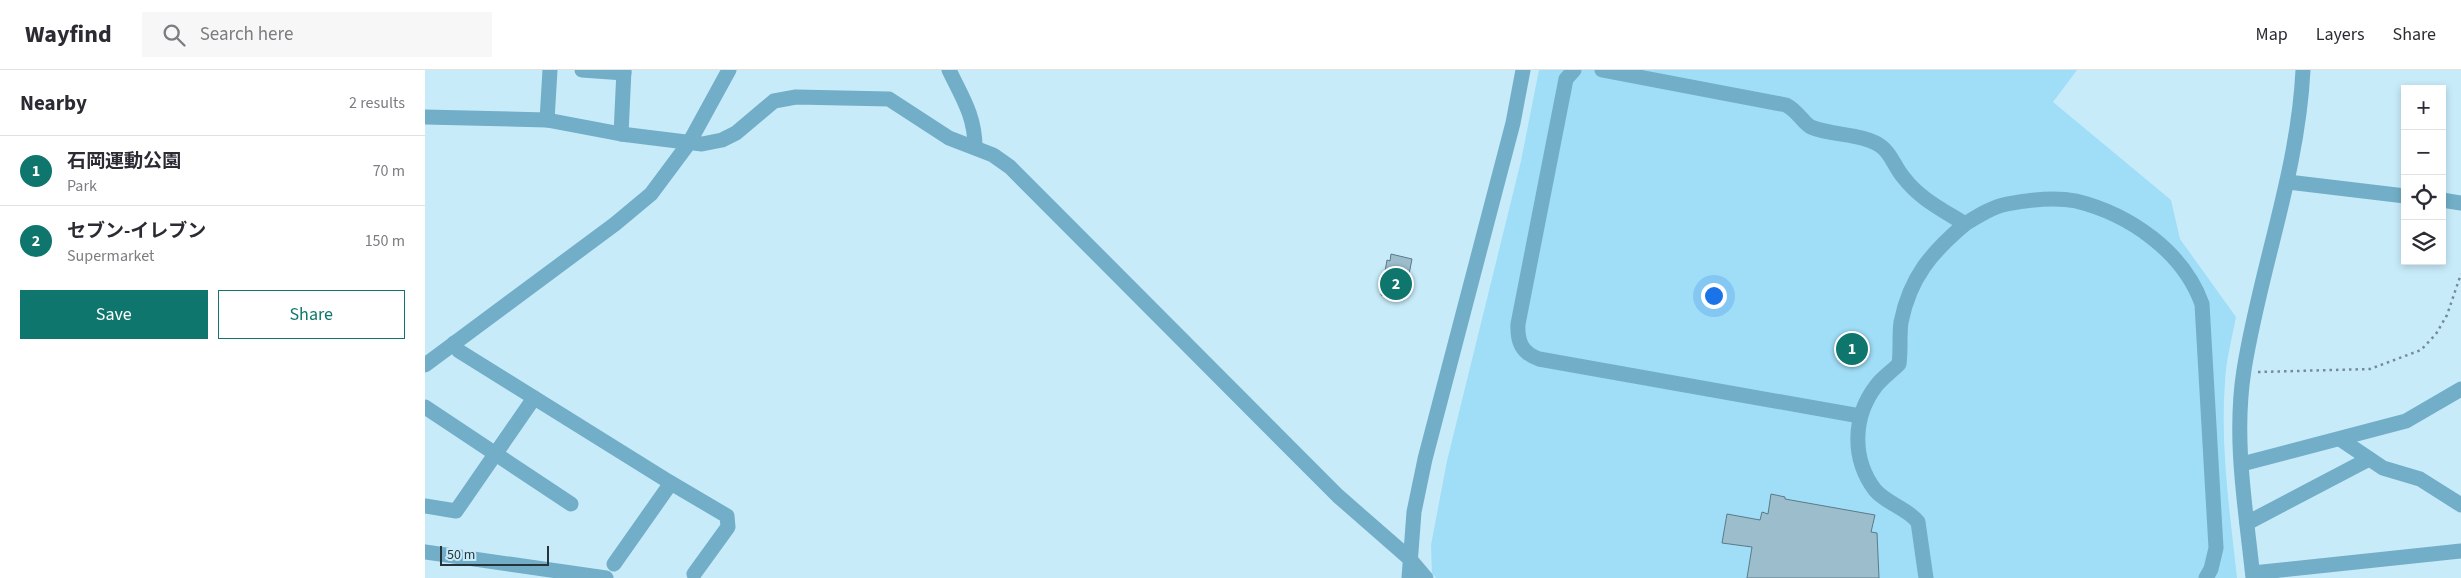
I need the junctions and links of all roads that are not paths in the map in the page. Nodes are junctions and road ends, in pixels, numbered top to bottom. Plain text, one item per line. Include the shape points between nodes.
1 (550, 70) edge
2 (581, 70) edge
3 (729, 70) edge
4 (949, 70) edge
5 (1523, 70) edge
6 (1574, 70) edge
7 (1602, 70) edge
8 (2303, 70) edge
9 (624, 72) edge
10 (425, 117) edge
11 (547, 120) junction
12 (621, 134) junction
13 (689, 143) junction
14 (975, 147) junction
15 (2288, 182) junction
16 (2401, 196) edge
17 (2446, 201) edge
18 (2461, 203) edge
19 (1965, 224) junction
20 (454, 343) junction
21 (425, 365) edge
22 (2461, 389) edge
23 (534, 398) junction
24 (425, 407) edge
25 (1859, 416) junction
26 (2340, 439) junction
27 (496, 453) junction
28 (2369, 459) junction
29 (2242, 464) junction
30 (671, 483) junction
31 (571, 504) dead end
32 (2461, 505) edge
33 (425, 506) edge
34 (2247, 523) junction
35 (2461, 551) edge
36 (425, 552) edge
37 (1409, 558) junction
38 (614, 564) dead end
39 (694, 574) dead end
40 (2253, 576) edge
41 (606, 578) edge
42 (1409, 578) edge
43 (1426, 578) edge
44 (1925, 578) edge
45 (2206, 578) edge

1 - 11 street
2 - 9 street
3 - 13 street
4 - 14 street via 972,116
5 - 37 street via 1513,123 1425,459
6 - 25 street via 1566,79 1518,324 1519,344 1539,359
7 - 19 street via 1786,105 1796,110 1808,126 1875,142 1927,201
8 - 15 street
9 - 12 street
10 - 11 street
11 - 12 street
12 - 13 street
13 - 14 street via 722,140 774,101 796,97 854,97 889,99 949,138
13 - 20 street via 644,200
14 - 37 street via 993,155 1020,177 1338,496
15 - 16 street
15 - 29 street via 2243,372
17 - 18 street
19 - 25 street via 1933,253 1920,270 1901,322 1899,364 1877,384
19 - 45 street via 2005,204 2051,199 2074,201 2117,215 2137,227 2156,241 2188,275 2202,304 2204,337 2216,548
20 - 21 street
20 - 23 street via 459,350
22 - 26 street via 2406,421
23 - 27 street
23 - 30 street
24 - 27 street
25 - 44 street via 1857,437 1862,465 1875,489 1886,500 1912,514 1918,522
26 - 28 street
26 - 29 street
27 - 31 street
27 - 33 street via 456,510
28 - 32 street via 2383,468 2420,479
28 - 34 street
29 - 34 street
30 - 38 street
30 - 39 street via 727,516 728,527
34 - 40 street
35 - 40 street
36 - 41 street
37 - 42 street
37 - 43 street

